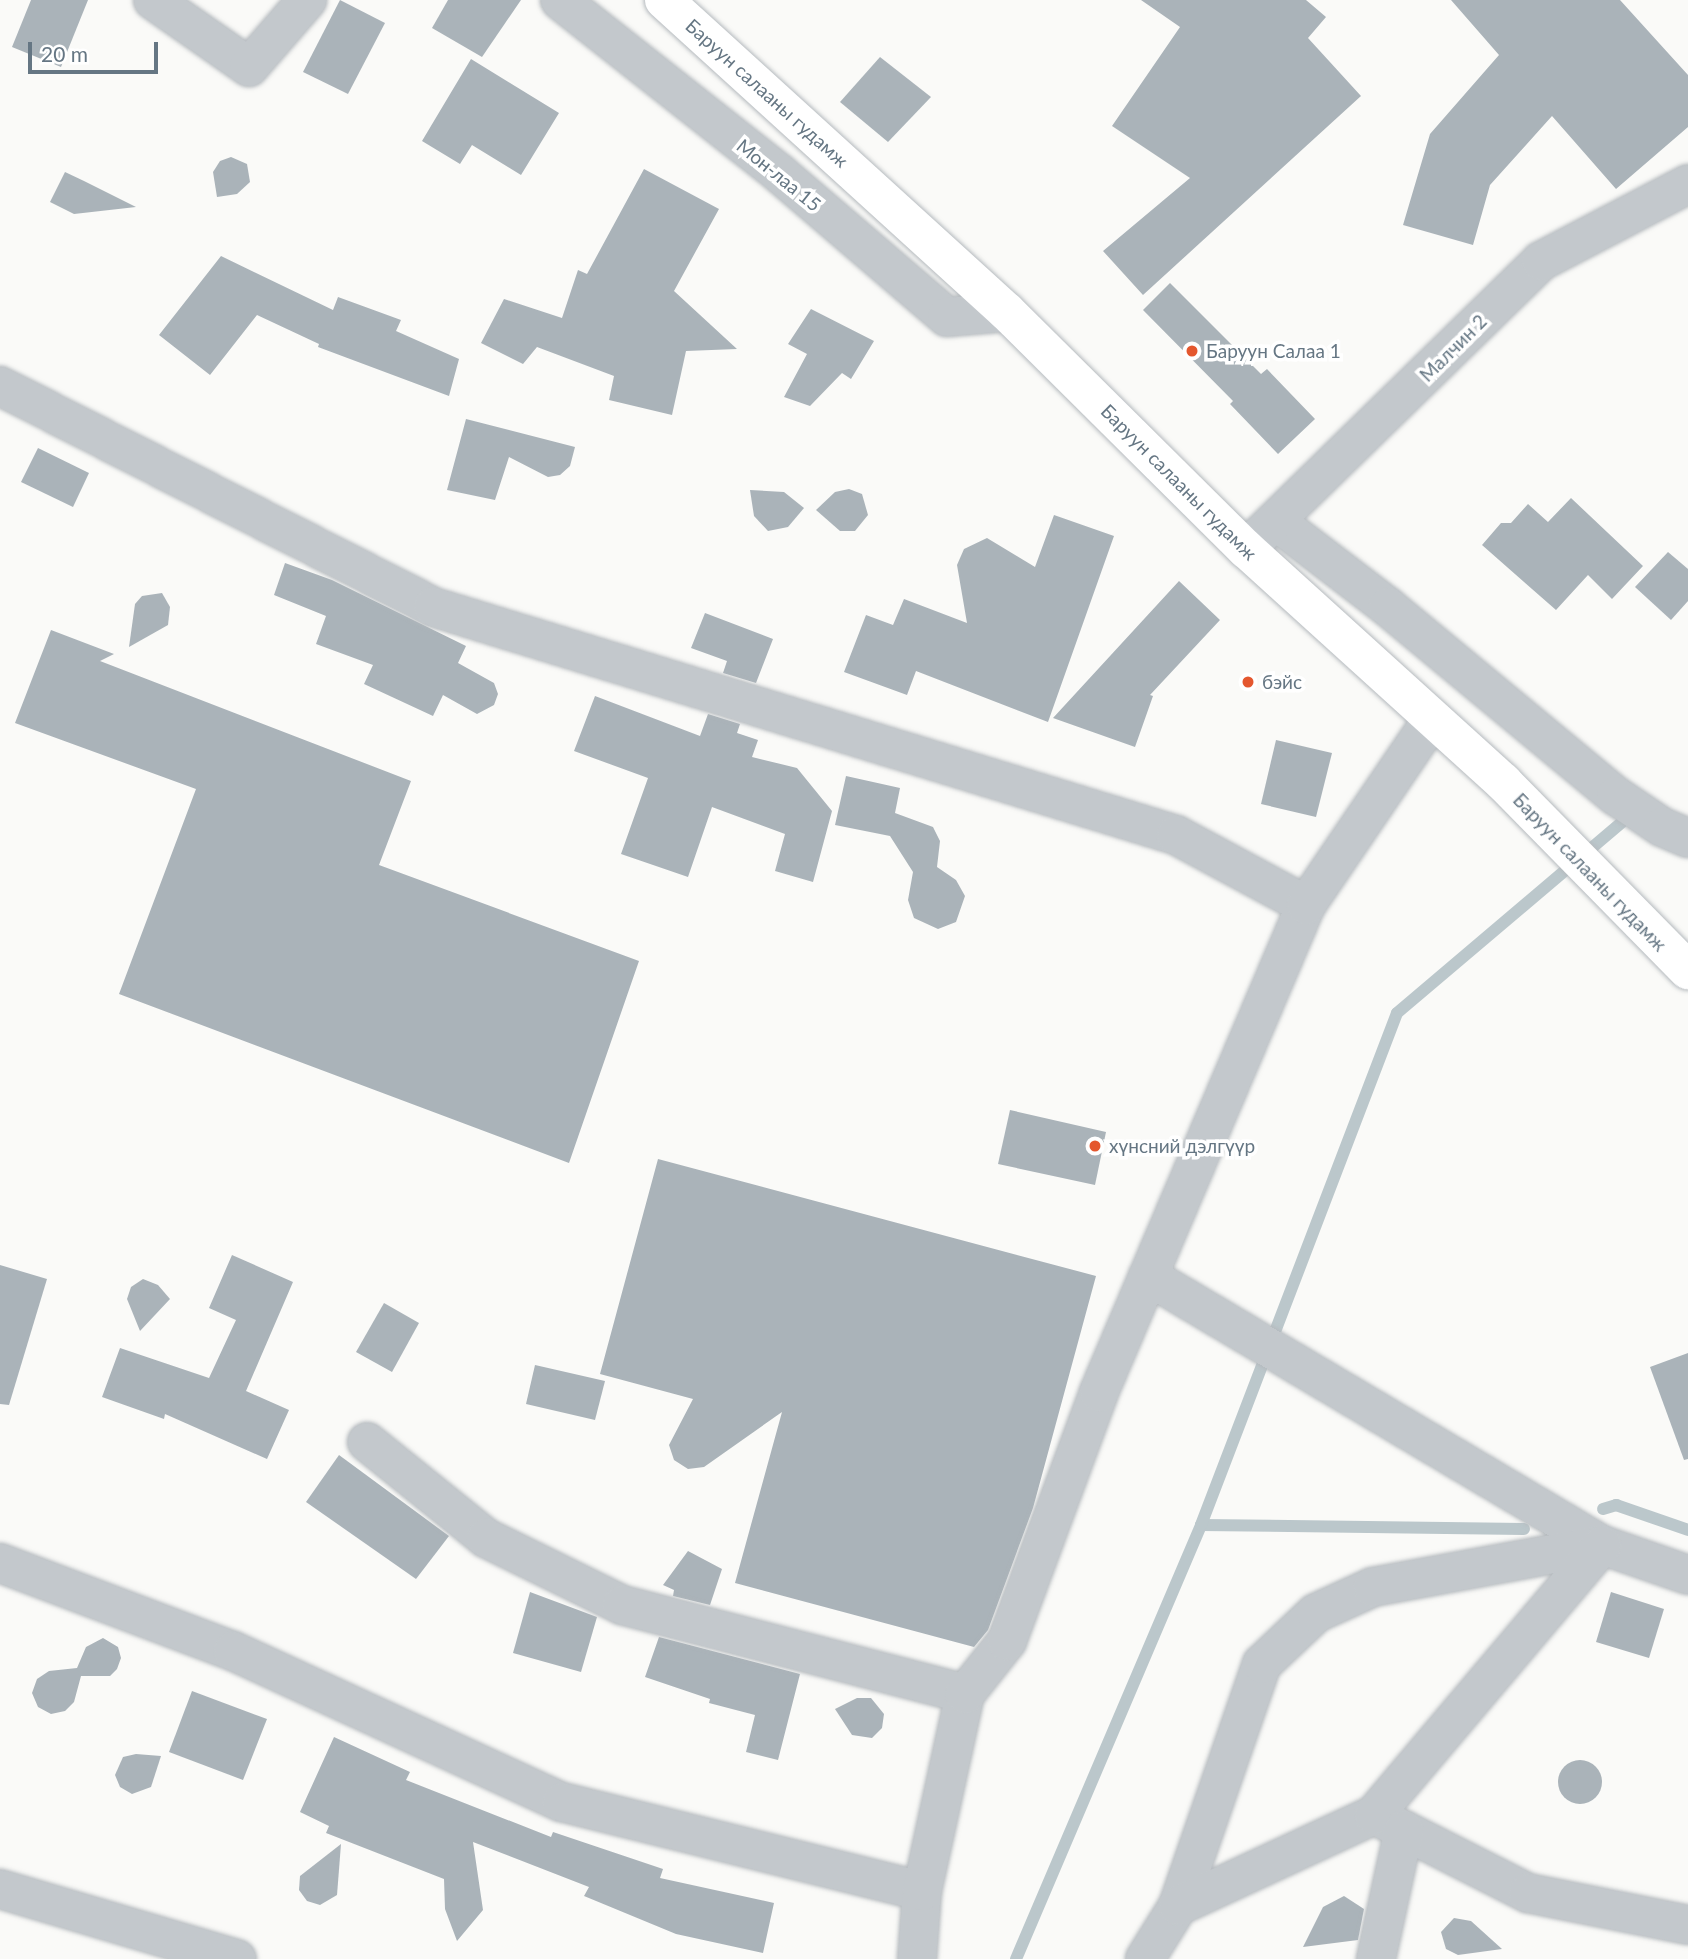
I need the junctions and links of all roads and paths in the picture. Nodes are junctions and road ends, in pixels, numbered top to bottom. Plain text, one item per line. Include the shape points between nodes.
1 (153, 0) edge
2 (307, 0) edge
3 (560, 0) edge
4 (664, 0) edge
5 (1688, 184) edge
6 (1007, 312) junction
7 (0, 386) edge
8 (1277, 522) junction
9 (1246, 549) junction
10 (1431, 721) junction
11 (1688, 838) edge
12 (1306, 905) junction
13 (1688, 970) edge
14 (1148, 1276) junction
15 (367, 1442) dead end
16 (1602, 1545) junction
17 (0, 1563) edge
18 (1688, 1575) edge
19 (965, 1694) junction
20 (1389, 1823) junction
21 (0, 1889) edge
22 (922, 1891) junction
23 (1178, 1906) junction
24 (1688, 1925) edge
25 (237, 1959) edge
26 (918, 1959) edge
27 (1145, 1959) edge
28 (1376, 1959) edge

1 - 2 street via 249,66
3 - 6 street, Мон-лаа 15 via 779,173 947,317
4 - 6 main road, Баруун салааны гудамж
5 - 8 street, Малчин 2 via 1541,261
6 - 9 main road, Баруун салааны гудамж
7 - 12 street via 433,607 1176,835
8 - 9 street, Малчин 2
8 - 11 street via 1388,607 1616,796
9 - 10 main road, Баруун салааны гудамж
10 - 12 street
10 - 13 main road, Баруун салааны гудамж via 1503,782
12 - 14 street
14 - 16 street
14 - 19 street via 1099,1392 1007,1641
15 - 19 street via 486,1538 622,1605
16 - 18 street
16 - 20 street
16 - 23 street via 1373,1587 1316,1613 1262,1664
17 - 22 street via 233,1651 562,1802
19 - 22 street
20 - 23 street
20 - 24 street via 1528,1893
20 - 28 street
21 - 25 street
22 - 26 street
23 - 27 street

